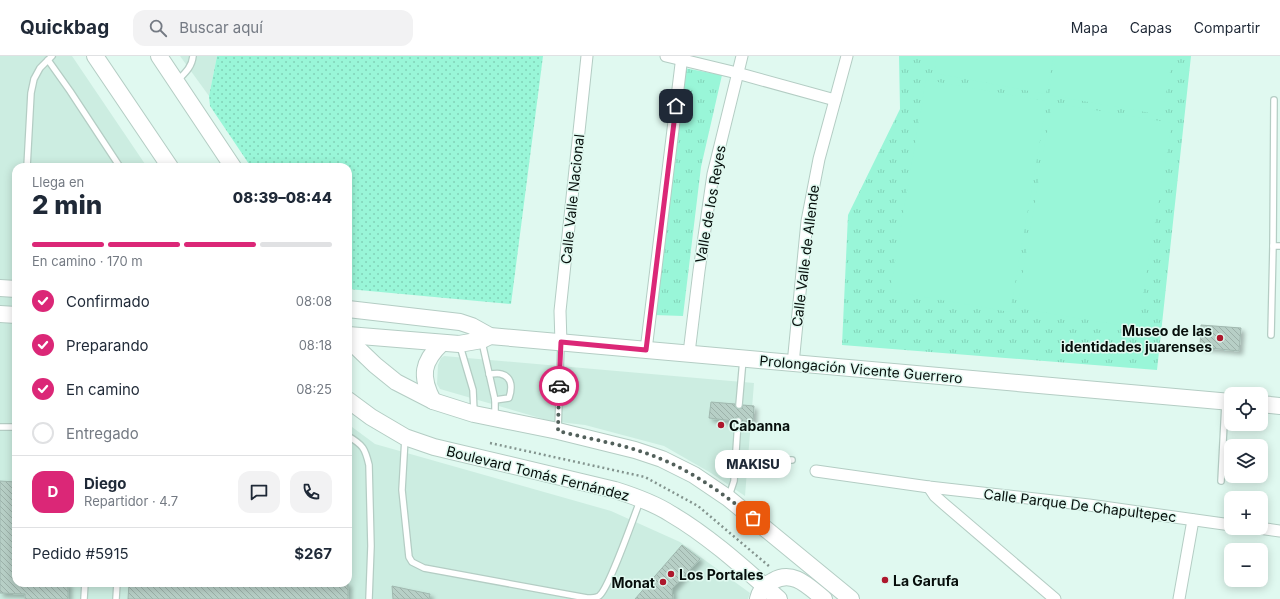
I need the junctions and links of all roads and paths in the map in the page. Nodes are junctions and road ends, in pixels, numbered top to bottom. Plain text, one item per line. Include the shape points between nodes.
1 (95, 56) edge
2 (159, 56) edge
3 (194, 56) edge
4 (587, 56) edge
5 (666, 56) edge
6 (742, 56) edge
7 (847, 56) edge
8 (50, 58) edge
9 (682, 58) edge
10 (737, 74) junction
11 (177, 81) junction
12 (835, 100) junction
13 (1274, 100) dead end
14 (27, 163) edge
15 (117, 163) edge
16 (167, 163) edge
17 (230, 163) edge
18 (1273, 246) junction
19 (1280, 246) edge
20 (0, 288) edge
21 (12, 289) edge
22 (352, 309) edge
23 (0, 314) edge
24 (12, 316) edge
25 (352, 335) edge
26 (1271, 335) dead end
27 (486, 338) junction
28 (561, 342) junction
29 (352, 343) edge
30 (442, 343) junction
31 (460, 344) junction
32 (646, 350) junction
33 (689, 354) junction
34 (744, 359) junction
35 (793, 364) junction
36 (489, 374) junction
37 (495, 400) junction
38 (433, 401) junction
39 (1224, 402) edge
40 (352, 403) edge
41 (739, 404) dead end
42 (1268, 405) edge
43 (1280, 406) edge
44 (474, 414) junction
45 (494, 418) junction
46 (738, 421) dead end
47 (0, 427) edge
48 (12, 427) edge
49 (558, 431) junction
50 (1225, 431) edge
51 (352, 438) edge
52 (405, 438) junction
53 (769, 460) dead end
54 (792, 460) dead end
55 (816, 471) dead end
56 (1221, 481) dead end
57 (928, 487) junction
58 (728, 498) junction
59 (641, 499) junction
60 (1193, 520) junction
61 (1224, 523) edge
62 (1268, 529) edge
63 (1280, 531) edge
64 (85, 587) edge
65 (117, 587) edge
66 (761, 592) edge
67 (84, 599) edge
68 (116, 599) edge
69 (369, 599) edge
70 (779, 599) edge
71 (824, 599) edge
72 (850, 599) edge
73 (1055, 599) edge
74 (1179, 599) edge

1 - 16 main road
2 - 11 main road
3 - 11 lane via 187,71
4 - 28 street, Calle Valle Nacional via 560,311
5 - 9 street
6 - 10 street, Valle de los Reyes
7 - 12 street, Calle Valle de Allende
8 - 14 lane via 36,73 32,86
8 - 15 lane
9 - 10 street
9 - 32 street
10 - 12 street
10 - 33 street, Valle de los Reyes via 713,174
11 - 17 main road
12 - 35 street, Calle Valle de Allende via 819,159 807,221
13 - 18 lane
18 - 19 lane
18 - 26 lane
20 - 21 main road
22 - 27 main road via 460,322 472,326
23 - 24 main road
25 - 30 main road
27 - 28 main road, Prolongación Vicente Guerrero
27 - 31 main road
27 - 36 lane
28 - 32 main road, Prolongación Vicente Guerrero
28 - 49 lane
29 - 38 main road via 396,382
30 - 31 main road
30 - 38 main road via 433,351 425,369 426,385
31 - 44 lane via 474,390
32 - 33 main road, Prolongación Vicente Guerrero
33 - 34 main road, Prolongación Vicente Guerrero
34 - 35 main road, Prolongación Vicente Guerrero
34 - 41 lane
35 - 39 main road, Prolongación Vicente Guerrero
36 - 37 lane
36 - 37 lane via 501,373 511,383 508,398
37 - 45 lane
38 - 44 main road
40 - 52 main road, Boulevard Tomás Fernández
42 - 43 main road
44 - 45 main road
45 - 49 main road
46 - 58 lane via 734,481
47 - 48 lane
49 - 58 main road via 662,459 694,475
50 - 56 lane
51 - 69 lane via 360,443 369,465
52 - 59 main road, Boulevard Tomás Fernández via 434,448 615,490
52 - 59 lane via 402,490 409,557 412,562 424,568 587,598 599,596 604,592 612,574
53 - 54 lane
55 - 57 street, Calle Parque De Chapultepec
57 - 60 street, Calle Parque De Chapultepec via 1089,505
57 - 73 street via 944,504
58 - 72 main road
59 - 66 main road, Boulevard Tomás Fernández via 698,531
60 - 61 street, Calle Parque De Chapultepec
60 - 74 street
62 - 63 street
64 - 67 lane
65 - 68 lane
66 - 70 main road, Boulevard Tomás Fernández
66 - 71 main road via 776,579 791,576

